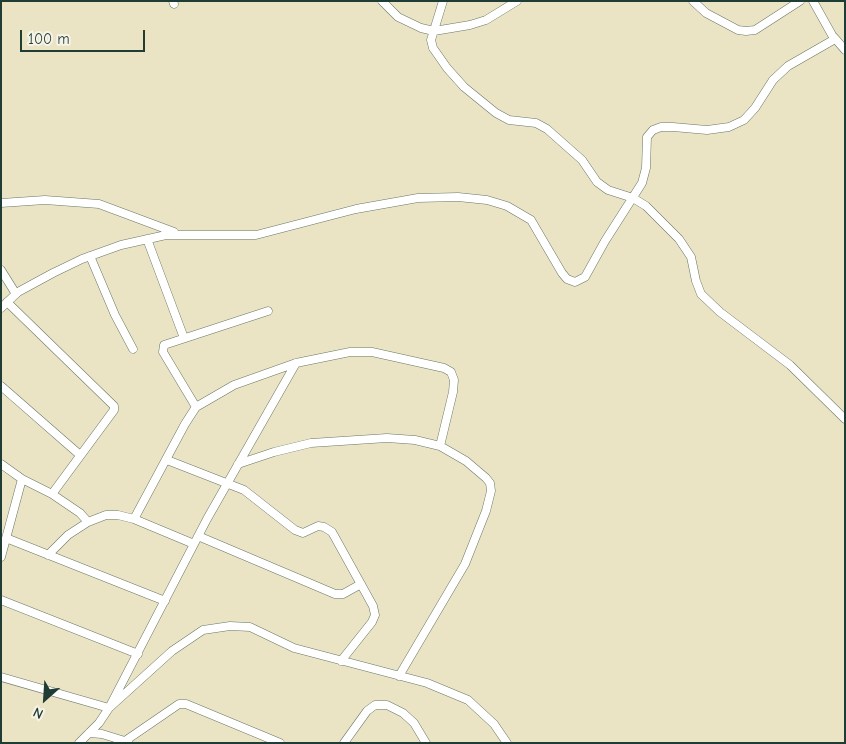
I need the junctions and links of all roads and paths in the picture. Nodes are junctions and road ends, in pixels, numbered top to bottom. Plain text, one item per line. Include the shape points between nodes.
1 (382, 1) edge
2 (443, 1) edge
3 (517, 1) edge
4 (693, 1) edge
5 (800, 1) edge
6 (814, 1) edge
7 (434, 31) junction
8 (835, 39) junction
9 (845, 50) edge
10 (633, 198) junction
11 (1, 203) edge
12 (181, 235) junction
13 (147, 239) junction
14 (90, 256) junction
15 (1, 270) edge
16 (16, 294) junction
17 (4, 305) edge
18 (268, 311) dead end
19 (184, 338) junction
20 (132, 350) dead end
21 (296, 363) junction
22 (1, 386) edge
23 (196, 407) junction
24 (845, 419) edge
25 (440, 446) junction
26 (80, 455) junction
27 (166, 460) junction
28 (1, 464) edge
29 (238, 464) junction
30 (22, 479) junction
31 (228, 483) junction
32 (52, 494) junction
33 (134, 519) junction
34 (88, 522) junction
35 (198, 536) junction
36 (6, 538) junction
37 (194, 544) junction
38 (48, 554) junction
39 (1, 557) edge
40 (361, 584) junction
41 (1, 600) edge
42 (165, 601) junction
43 (138, 654) junction
44 (340, 661) junction
45 (399, 676) junction
46 (1, 677) edge
47 (109, 708) junction
48 (89, 733) junction
49 (127, 742) edge
50 (79, 743) edge
51 (280, 743) edge
52 (344, 743) edge
53 (426, 743) edge
54 (507, 743) edge

1 - 7 street via 398,17
2 - 7 street
3 - 7 street via 486,20
4 - 5 street via 706,13 746,31 755,30
6 - 8 street
7 - 10 street via 433,48 447,68 482,102 509,120 536,123 547,129 582,160 596,182 608,190
8 - 9 street
8 - 10 street via 788,66 773,80 744,120 729,127 707,130 661,127 654,130 648,137 642,183
10 - 12 street via 585,277 575,282 562,272 532,220 507,206 487,200 418,198 356,208 256,235
10 - 24 street via 646,206 691,257 701,294 790,364
11 - 12 street via 45,200 99,204
12 - 13 street
13 - 14 street
13 - 19 street
14 - 16 street via 53,272
14 - 20 street
15 - 16 street
16 - 17 street
17 - 26 street via 114,406
18 - 19 street
19 - 23 street via 164,345 163,352
21 - 23 street via 234,385
21 - 25 street via 350,352 372,352 451,372 453,392
21 - 29 street
22 - 26 street
23 - 27 street
25 - 29 street via 387,438 311,443
25 - 45 street via 466,461 486,478 491,491 465,564
26 - 32 street
27 - 31 street
27 - 33 street
28 - 30 street
29 - 31 street
30 - 32 street
30 - 36 street
31 - 35 street
31 - 40 street via 244,490 295,530 303,533 318,526 332,532
32 - 34 street
33 - 34 street via 106,515
33 - 37 street
34 - 38 street
35 - 37 street
35 - 40 street via 335,594 343,594
36 - 38 street
36 - 39 street
37 - 42 street
38 - 42 street
40 - 44 street via 375,615
41 - 43 street
42 - 43 street
43 - 47 street
44 - 45 street
44 - 47 street via 294,648 250,627 203,630 172,651
45 - 54 street via 427,682 468,700 494,724
46 - 47 street
47 - 48 street
48 - 49 street
48 - 50 street
49 - 51 street via 180,704 186,704
52 - 53 street via 367,711 375,705 387,705 404,713

